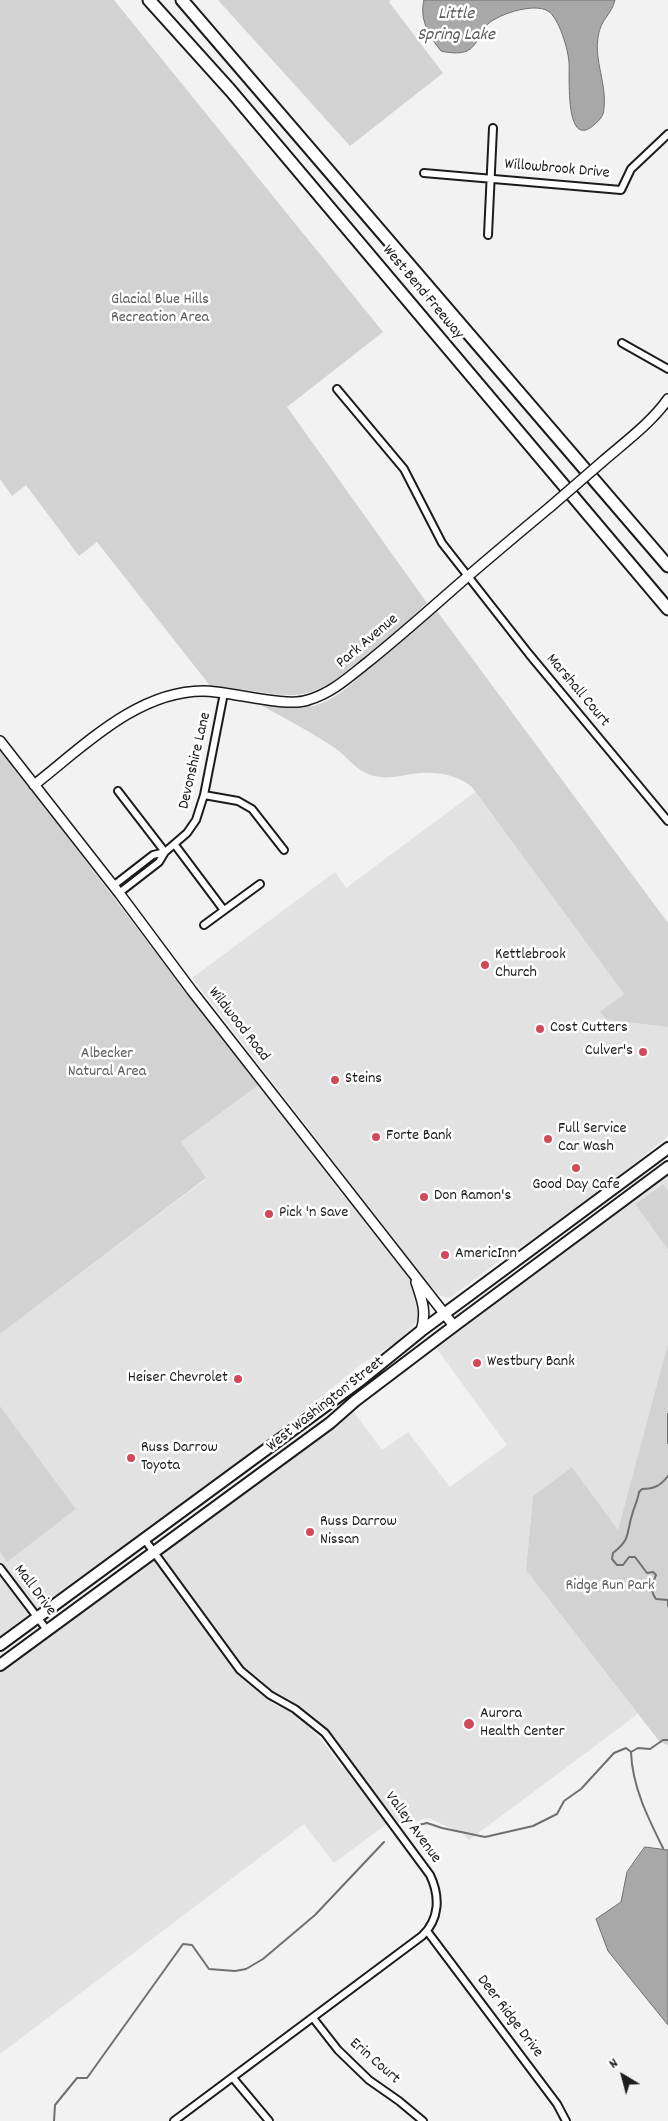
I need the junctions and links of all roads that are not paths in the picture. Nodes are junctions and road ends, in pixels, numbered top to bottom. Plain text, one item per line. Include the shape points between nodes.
1 (150, 0) edge
2 (182, 0) edge
3 (493, 128) dead end
4 (668, 134) edge
5 (424, 173) dead end
6 (492, 178) junction
7 (488, 235) dead end
8 (622, 343) dead end
9 (668, 369) edge
10 (337, 389) dead end
11 (668, 399) edge
12 (668, 566) edge
13 (468, 576) junction
14 (668, 609) edge
15 (224, 693) junction
16 (0, 741) edge
17 (34, 785) junction
18 (118, 791) dead end
19 (204, 795) junction
20 (668, 822) edge
21 (174, 845) junction
22 (284, 850) dead end
23 (166, 852) junction
24 (260, 884) dead end
25 (116, 889) junction
26 (223, 909) junction
27 (204, 925) dead end
28 (668, 1148) edge
29 (668, 1166) edge
30 (413, 1275) junction
31 (444, 1314) junction
32 (454, 1326) junction
33 (422, 1331) junction
34 (145, 1540) junction
35 (155, 1552) junction
36 (0, 1568) edge
37 (37, 1617) junction
38 (47, 1630) junction
39 (0, 1644) edge
40 (0, 1665) edge
41 (427, 1931) junction
42 (313, 2018) junction
43 (233, 2078) junction
44 (174, 2121) edge
45 (269, 2121) edge
46 (423, 2121) edge
47 (566, 2121) edge

1 - 14 highway, West Bend Freeway
2 - 12 highway, West Bend Freeway
3 - 6 street, Willowbrook Drive
4 - 6 street, Willowbrook Drive via 631,169 621,190
5 - 6 street, Willowbrook Drive
6 - 7 street, Willowbrook Drive
8 - 9 street
10 - 13 street, Marshall Court via 404,469 442,543
11 - 13 street, Park Avenue, bridge via 635,434
13 - 15 street, Park Avenue via 335,689 306,701
13 - 20 street, Marshall Court
15 - 17 street, Park Avenue via 178,694 131,712
15 - 19 street, Devonshire Lane
16 - 17 street, Wildwood Road
17 - 25 street, Wildwood Road
18 - 23 street
19 - 21 street, Devonshire Lane via 196,820
19 - 22 street via 238,801 252,809
21 - 23 street, Devonshire Lane
21 - 26 street
23 - 25 street, Devonshire Lane via 153,855
24 - 26 street
25 - 30 street, Wildwood Road
26 - 27 street
28 - 31 main road, West Washington Street
29 - 32 main road, West Washington Street
30 - 31 street, Wildwood Road
30 - 33 street via 425,1308
31 - 32 street, Wildwood Road
31 - 33 main road, West Washington Street
32 - 35 main road, West Washington Street via 330,1423
33 - 34 main road, West Washington Street
34 - 35 street, Valley Avenue
34 - 37 main road, West Washington Street
35 - 38 main road, West Washington Street
35 - 41 street, Valley Avenue via 240,1670 325,1733 430,1874 437,1910
36 - 37 street, Mall Drive
37 - 38 street, Mall Drive
37 - 39 main road, West Washington Street
38 - 40 main road, West Washington Street
41 - 42 street, Valley Avenue
41 - 47 street, Deer Ridge Drive via 557,2104
42 - 43 street, Valley Avenue
42 - 46 street, Erin Court via 338,2050 369,2080
43 - 44 street, Valley Avenue
43 - 45 street

